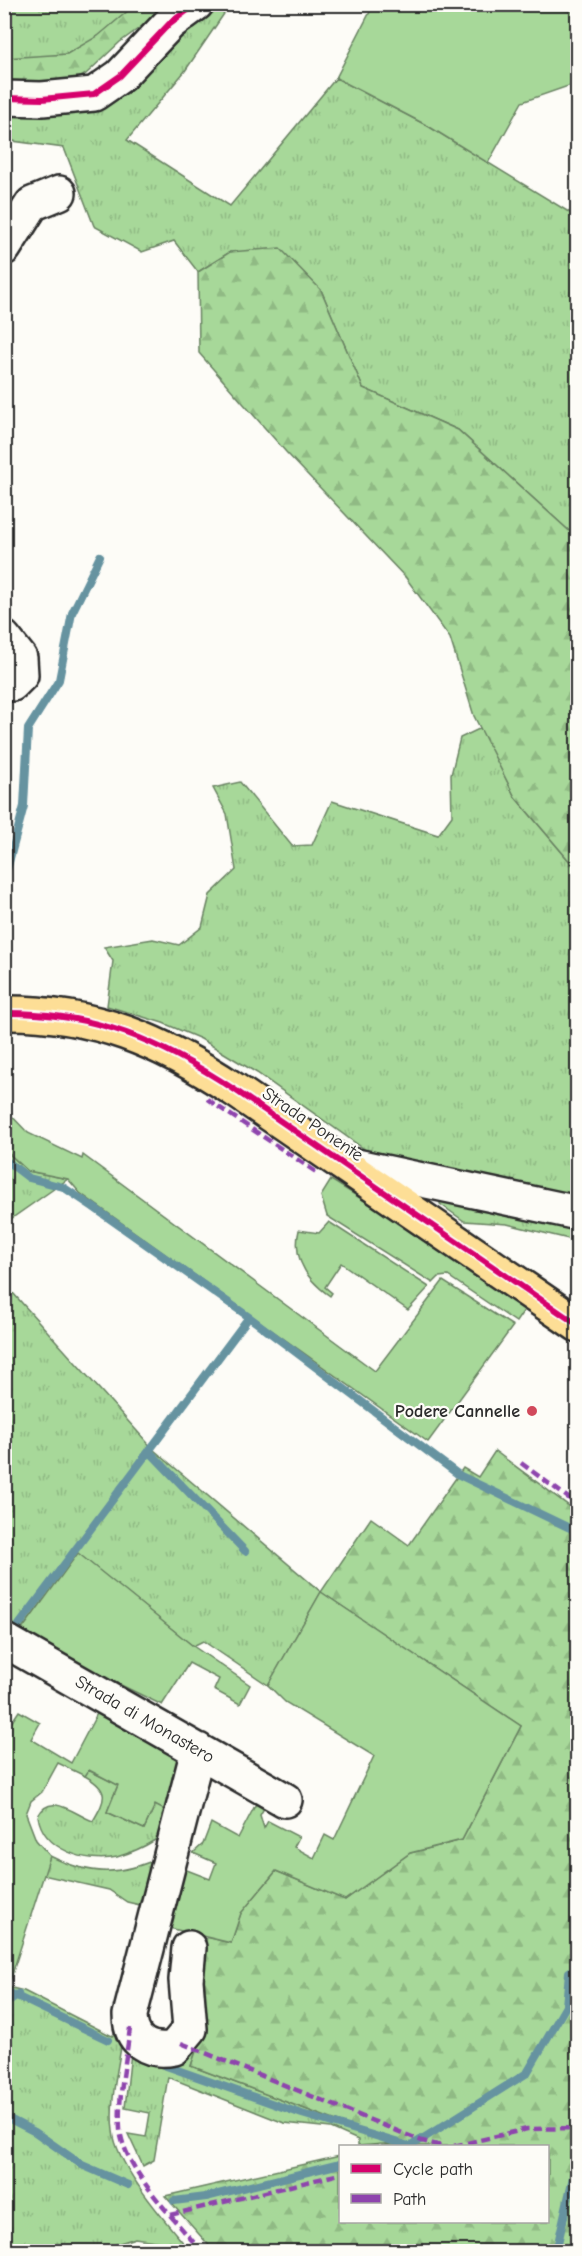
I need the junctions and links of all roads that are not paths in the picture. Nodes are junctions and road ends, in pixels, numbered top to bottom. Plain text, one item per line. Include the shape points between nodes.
1 (196, 4) edge
2 (4, 98) edge
3 (59, 193) dead end
4 (4, 248) edge
5 (4, 638) edge
6 (4, 684) edge
7 (4, 1013) edge
8 (342, 1163) junction
9 (578, 1213) edge
10 (578, 1325) edge
11 (4, 1640) edge
12 (198, 1750) junction
13 (285, 1800) dead end
14 (189, 1948) dead end

1 - 2 street via 170,23 120,76 94,94
3 - 4 street via 32,204
5 - 6 street via 20,658 21,675 12,684
7 - 8 main road, Strada Ponente via 86,1020 162,1046 208,1072
8 - 9 street
8 - 10 main road, Strada Ponente
11 - 12 street, Strada di Monastero
12 - 13 street, Strada di Monastero
12 - 14 street via 130,2015 135,2038 148,2047 174,2048 190,2029 186,1980

